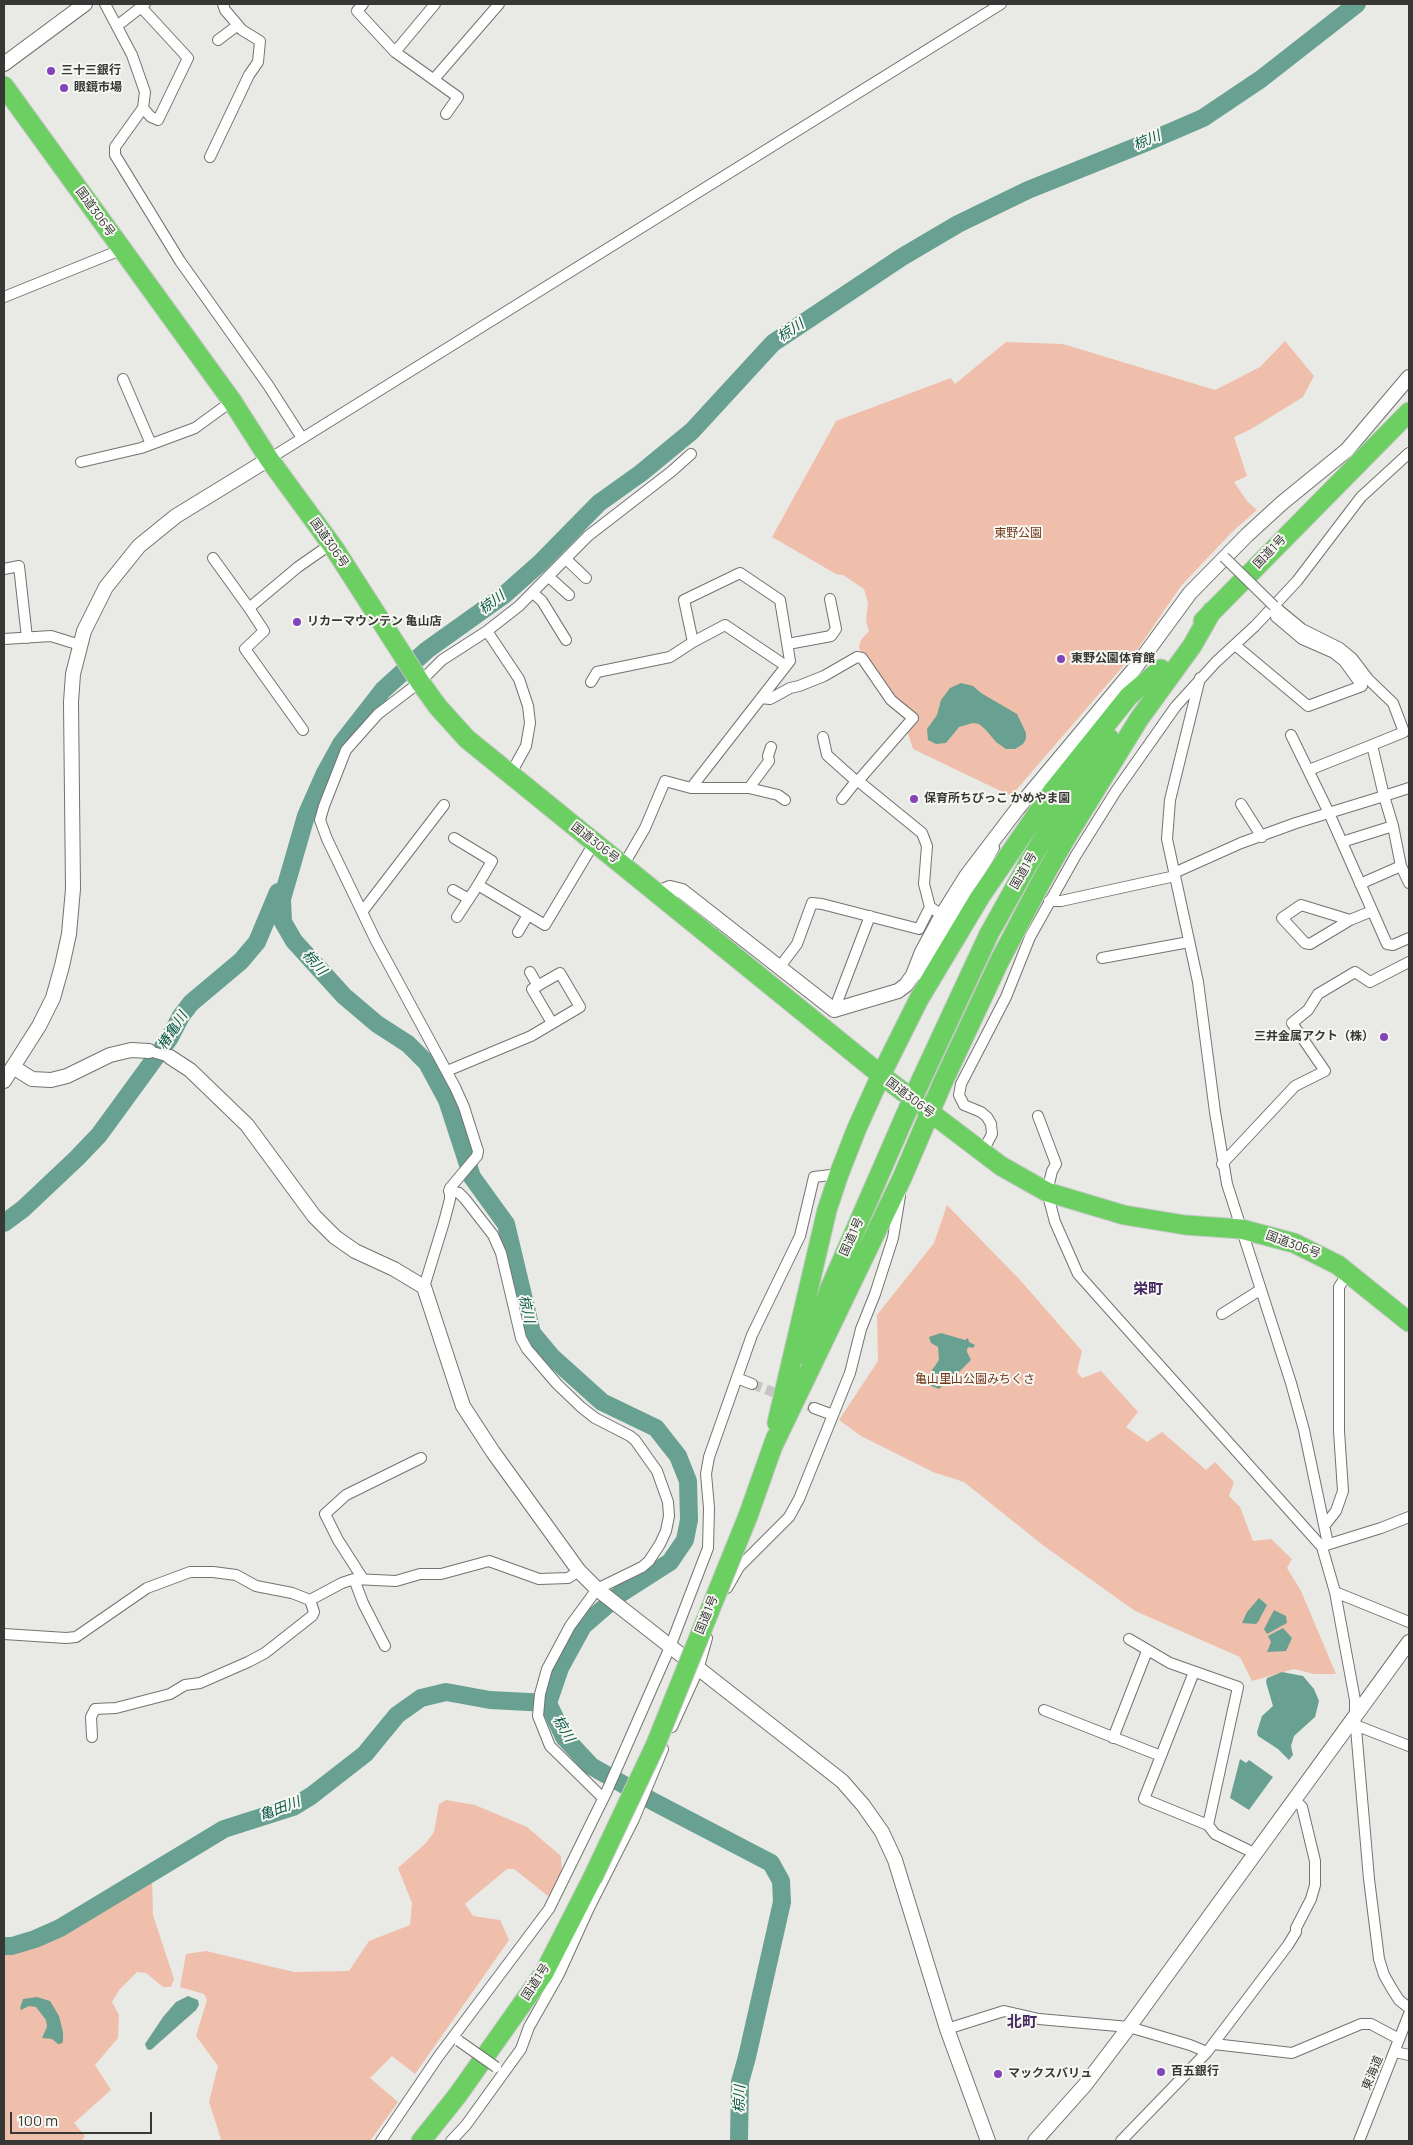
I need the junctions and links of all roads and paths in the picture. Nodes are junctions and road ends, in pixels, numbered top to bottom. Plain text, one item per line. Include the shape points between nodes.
1 (85, 4) edge
2 (105, 4) edge
3 (223, 4) edge
4 (363, 4) edge
5 (435, 4) edge
6 (499, 4) edge
7 (1001, 4) edge
8 (143, 5) edge
9 (238, 25) junction
10 (117, 26) junction
11 (218, 40) dead end
12 (395, 52) junction
13 (4, 64) edge
14 (434, 79) junction
15 (4, 86) edge
16 (143, 108) junction
17 (446, 114) dead end
18 (210, 157) dead end
19 (123, 249) junction
20 (4, 298) edge
21 (1409, 377) edge
22 (123, 379) dead end
23 (232, 401) junction
24 (1409, 412) edge
25 (302, 438) junction
26 (152, 444) junction
27 (1409, 452) edge
28 (691, 454) dead end
29 (269, 459) junction
30 (81, 462) dead end
31 (331, 544) junction
32 (1224, 557) junction
33 (213, 558) dead end
34 (566, 559) junction
35 (4, 569) edge
36 (549, 577) junction
37 (586, 578) dead end
38 (533, 593) junction
39 (569, 595) dead end
40 (830, 599) dead end
41 (1274, 606) junction
42 (249, 608) junction
43 (1212, 612) junction
44 (1276, 617) dead end
45 (487, 631) junction
46 (27, 638) junction
47 (4, 640) edge
48 (566, 640) dead end
49 (692, 642) junction
50 (788, 644) junction
51 (80, 645) junction
52 (1235, 645) junction
53 (786, 666) junction
54 (1161, 669) junction
55 (1200, 678) junction
56 (420, 682) junction
57 (591, 682) dead end
58 (761, 698) junction
59 (303, 730) dead end
60 (1291, 735) dead end
61 (823, 737) dead end
62 (1372, 746) junction
63 (771, 747) dead end
64 (1309, 770) junction
65 (507, 773) junction
66 (857, 781) junction
67 (691, 788) junction
68 (749, 788) junction
69 (1409, 788) edge
70 (1384, 796) junction
71 (842, 799) dead end
72 (785, 800) dead end
73 (1241, 804) dead end
74 (444, 805) dead end
75 (1018, 808) junction
76 (1329, 812) junction
77 (1393, 826) junction
78 (1262, 837) junction
79 (454, 838) dead end
80 (1342, 842) junction
81 (594, 844) junction
82 (623, 866) junction
83 (1401, 866) junction
84 (1175, 875) junction
85 (1409, 883) edge
86 (1360, 884) junction
87 (478, 885) junction
88 (453, 890) dead end
89 (658, 893) junction
90 (469, 900) junction
91 (1049, 901) junction
92 (930, 907) junction
93 (1372, 911) junction
94 (362, 912) junction
95 (528, 915) junction
96 (942, 915) junction
97 (870, 916) junction
98 (457, 918) dead end
99 (1350, 920) junction
100 (518, 932) dead end
101 (1409, 938) edge
102 (1189, 942) junction
103 (1102, 958) dead end
104 (1409, 962) edge
105 (779, 968) junction
106 (530, 972) dead end
107 (538, 986) junction
108 (919, 999) junction
109 (834, 1010) junction
110 (552, 1023) junction
111 (149, 1051) joint
112 (170, 1057) joint
113 (13, 1067) junction
114 (447, 1071) junction
115 (881, 1075) junction
116 (4, 1081) edge
117 (930, 1113) junction
118 (1038, 1116) dead end
119 (982, 1153) junction
120 (1222, 1164) junction
121 (839, 1174) junction
122 (902, 1178) junction
123 (451, 1187) junction
124 (1047, 1192) junction
125 (1241, 1229) junction
126 (1348, 1273) junction
127 (424, 1287) junction
128 (1260, 1290) junction
129 (1222, 1314) dead end
130 (1409, 1322) edge
131 (737, 1378) junction
132 (752, 1384) tunnel mouth
133 (814, 1408) tunnel mouth
134 (833, 1415) junction
135 (772, 1448) junction
136 (421, 1458) dead end
137 (1409, 1517) edge
138 (1325, 1525) junction
139 (1325, 1546) junction
140 (579, 1571) junction
141 (358, 1579) junction
142 (597, 1589) junction
143 (1335, 1592) junction
144 (310, 1600) junction
145 (1409, 1622) edge
146 (4, 1634) edge
147 (1129, 1639) dead end
148 (1409, 1642) edge
149 (386, 1646) dead end
150 (670, 1647) junction
151 (1147, 1651) junction
152 (698, 1670) junction
153 (1194, 1672) junction
154 (1044, 1710) dead end
155 (1355, 1721) junction
156 (92, 1737) dead end
157 (1113, 1738) junction
158 (1409, 1746) edge
159 (1161, 1756) junction
160 (605, 1796) junction
161 (1295, 1800) junction
162 (1208, 1825) junction
163 (1256, 1854) junction
164 (1409, 2008) edge
165 (1409, 2014) edge
166 (1129, 2027) junction
167 (947, 2029) junction
168 (456, 2039) junction
169 (1399, 2039) junction
170 (1211, 2048) junction
171 (1395, 2052) junction
172 (1409, 2055) edge
173 (500, 2070) junction
174 (381, 2141) edge
175 (421, 2141) edge
176 (451, 2141) edge
177 (988, 2141) edge
178 (1035, 2141) edge
179 (1121, 2141) edge
180 (1359, 2141) edge

1 - 13 street
2 - 10 street
3 - 9 street
4 - 12 street via 357,11
5 - 12 street
6 - 14 street
7 - 25 street
8 - 10 street
8 - 16 street via 188,58 158,120
9 - 11 street
9 - 18 street via 260,41 258,62
10 - 16 street via 145,92
12 - 14 street
14 - 17 street via 458,96
15 - 19 highway, 国道306号
16 - 25 street via 115,147 115,156 180,260
19 - 20 street
19 - 23 highway, 国道306号
21 - 32 street via 1347,450 1282,503
22 - 26 street
23 - 26 street via 195,428
23 - 29 highway, 国道306号
24 - 43 highway, 国道1号
25 - 29 street
26 - 30 street
27 - 41 street via 1360,497 1297,581
28 - 34 street via 597,528
29 - 31 highway, 国道306号
29 - 51 street via 176,516 139,546 106,587
31 - 42 street
31 - 56 highway, 国道306号
32 - 41 street, bridge
32 - 75 street via 1190,593 1135,668
33 - 42 street
34 - 36 street
34 - 37 street
35 - 46 street via 19,566
36 - 38 street
36 - 39 street
38 - 45 street
38 - 48 street via 542,601
40 - 50 street via 836,629 831,636
41 - 52 street
41 - 62 street via 1302,629 1340,648 1393,703 1404,732
42 - 59 street via 264,631 246,649
43 - 54 highway, 国道1号
43 - 117 highway via 1192,646 1139,719 1064,840 999,962
44 - 52 street via 1302,639 1344,661 1362,686 1308,706
45 - 56 street via 442,660
45 - 65 street via 519,679 528,706 530,722 526,746 515,766
46 - 47 street
46 - 51 street via 51,636
49 - 50 street via 684,600 740,573 780,600
49 - 53 street via 725,625
49 - 57 street via 670,657 597,672
50 - 53 street via 790,660
51 - 113 street via 71,702 73,889 69,934 53,998
52 - 55 street
53 - 58 street
54 - 108 highway via 1129,696 1052,792 980,897
54 - 135 highway, 国道1号, bridge via 1094,760 1028,864 989,934 830,1288
55 - 84 street via 1169,810 1167,839
55 - 91 street via 1176,706 1116,791
56 - 65 highway, 国道306号 via 467,739
56 - 94 street via 378,714 346,750 320,820
58 - 66 street via 770,699 824,676 857,657 862,658 891,700 913,718
58 - 67 street
60 - 64 street
61 - 66 street via 827,755
62 - 64 street
62 - 70 street
63 - 68 street via 769,761
64 - 76 street
65 - 81 highway, 国道306号
66 - 71 street
66 - 92 street via 922,833 927,846 924,884
67 - 68 street
67 - 82 street via 665,781 645,828
68 - 72 street via 778,795
69 - 70 street
70 - 76 street
70 - 77 street
73 - 78 street
74 - 94 street
75 - 96 street via 967,875
75 - 108 street via 939,943 927,968
76 - 78 street
76 - 80 street
77 - 80 street
77 - 83 street
78 - 84 street via 1241,843
79 - 87 street via 492,861
80 - 86 street
81 - 82 highway, 国道306号
81 - 95 street via 545,925
82 - 89 highway, 国道306号
83 - 85 street
83 - 86 street
84 - 91 street via 1061,902
84 - 102 street
86 - 93 street
87 - 90 street
87 - 95 street
88 - 90 street
89 - 105 street via 670,888 682,891
89 - 115 highway, 国道306号
90 - 98 street
91 - 119 street via 1030,937 1006,997 961,1084 959,1095 964,1105 981,1112 991,1124 992,1134
92 - 96 street
92 - 97 street via 919,929
93 - 99 street
93 - 101 street via 1387,944 1393,945
94 - 114 street
95 - 100 street
96 - 109 street via 906,985 898,991
97 - 105 street via 812,903 797,944
97 - 109 street
99 - 99 street via 1310,944 1305,943 1282,918 1301,905
102 - 103 street
102 - 120 street via 1198,982
104 - 120 street via 1370,982 1355,972 1318,994 1308,1010 1292,1023 1325,1071 1295,1086
105 - 109 street
106 - 107 street
107 - 110 street via 532,989
107 - 110 street via 560,973 580,1007
108 - 115 highway
110 - 114 street via 531,1036
111 - 112 street
111 - 113 street via 131,1050 110,1055 67,1076 51,1080 32,1078
112 - 127 street via 190,1070 247,1125 330,1233 355,1251
113 - 116 street
114 - 123 street via 464,1107 478,1150 477,1156
115 - 117 highway, 国道306号
115 - 121 highway
117 - 119 highway, 国道306号
117 - 122 highway
118 - 124 street via 1056,1164
119 - 124 highway, 国道306号
120 - 125 street
121 - 131 street via 814,1177 800,1236 752,1335
121 - 135 highway via 827,1210
122 - 134 street via 894,1238
122 - 135 highway
123 - 127 street
123 - 142 street via 465,1199 493,1235 521,1338 527,1349 581,1407 635,1440 657,1471 666,1494 669,1516 666,1531 649,1561
124 - 125 highway, 国道306号 via 1124,1215
124 - 139 street via 1055,1222 1078,1274
125 - 126 highway, 国道306号 via 1294,1243 1323,1256
125 - 128 street
126 - 130 highway, 国道306号
126 - 138 street via 1340,1287 1339,1431 1343,1490 1336,1511
127 - 140 street via 463,1406
128 - 129 street
128 - 138 street via 1291,1382
131 - 132 street
131 - 150 street via 708,1456 708,1548
133 - 134 street
134 - 152 street via 806,1484 789,1516 739,1567 730,1582 709,1630
135 - 175 highway, 国道1号, bridge via 748,1516 655,1746 592,1879 544,1973
136 - 141 street via 346,1496 324,1514
137 - 139 street
138 - 139 street
139 - 143 street
140 - 141 street via 568,1578 540,1579 489,1561 441,1574 420,1574 396,1581
140 - 142 street
141 - 144 street via 342,1583
141 - 149 street via 363,1603
142 - 150 street
142 - 160 street via 570,1626 548,1669 540,1694 538,1716 550,1746
143 - 145 street
143 - 155 street via 1355,1700
144 - 146 street via 256,1586 236,1575 190,1572 148,1588 76,1637
144 - 156 street via 312,1616 265,1653 248,1662 200,1683 185,1685 170,1694 116,1708 95,1709 91,1717
147 - 151 street
148 - 155 street
150 - 152 street
150 - 160 street
151 - 153 street
151 - 157 street
152 - 167 street via 842,1781 873,1819 900,1873
152 - 173 street via 648,1787 559,1974 521,2049
153 - 159 street
153 - 162 street via 1238,1687
154 - 157 street
155 - 158 street
155 - 161 street
155 - 164 street via 1369,1879 1380,1959 1392,1989
157 - 159 street
159 - 162 street via 1144,1799
160 - 168 street via 549,1908
161 - 163 street
161 - 170 street via 1302,1806 1315,1862 1311,1899 1288,1945
162 - 163 street via 1214,1834
163 - 166 street
165 - 169 street, 東海道
166 - 167 street via 1039,2020 1004,2011
166 - 170 street
166 - 178 street via 1085,2085
167 - 177 street
168 - 173 street, bridge
168 - 174 street
169 - 170 street via 1371,2024 1361,2024 1292,2053
169 - 171 street, 東海道
170 - 179 street
171 - 172 street
171 - 180 street, 東海道
173 - 176 street via 466,2125

